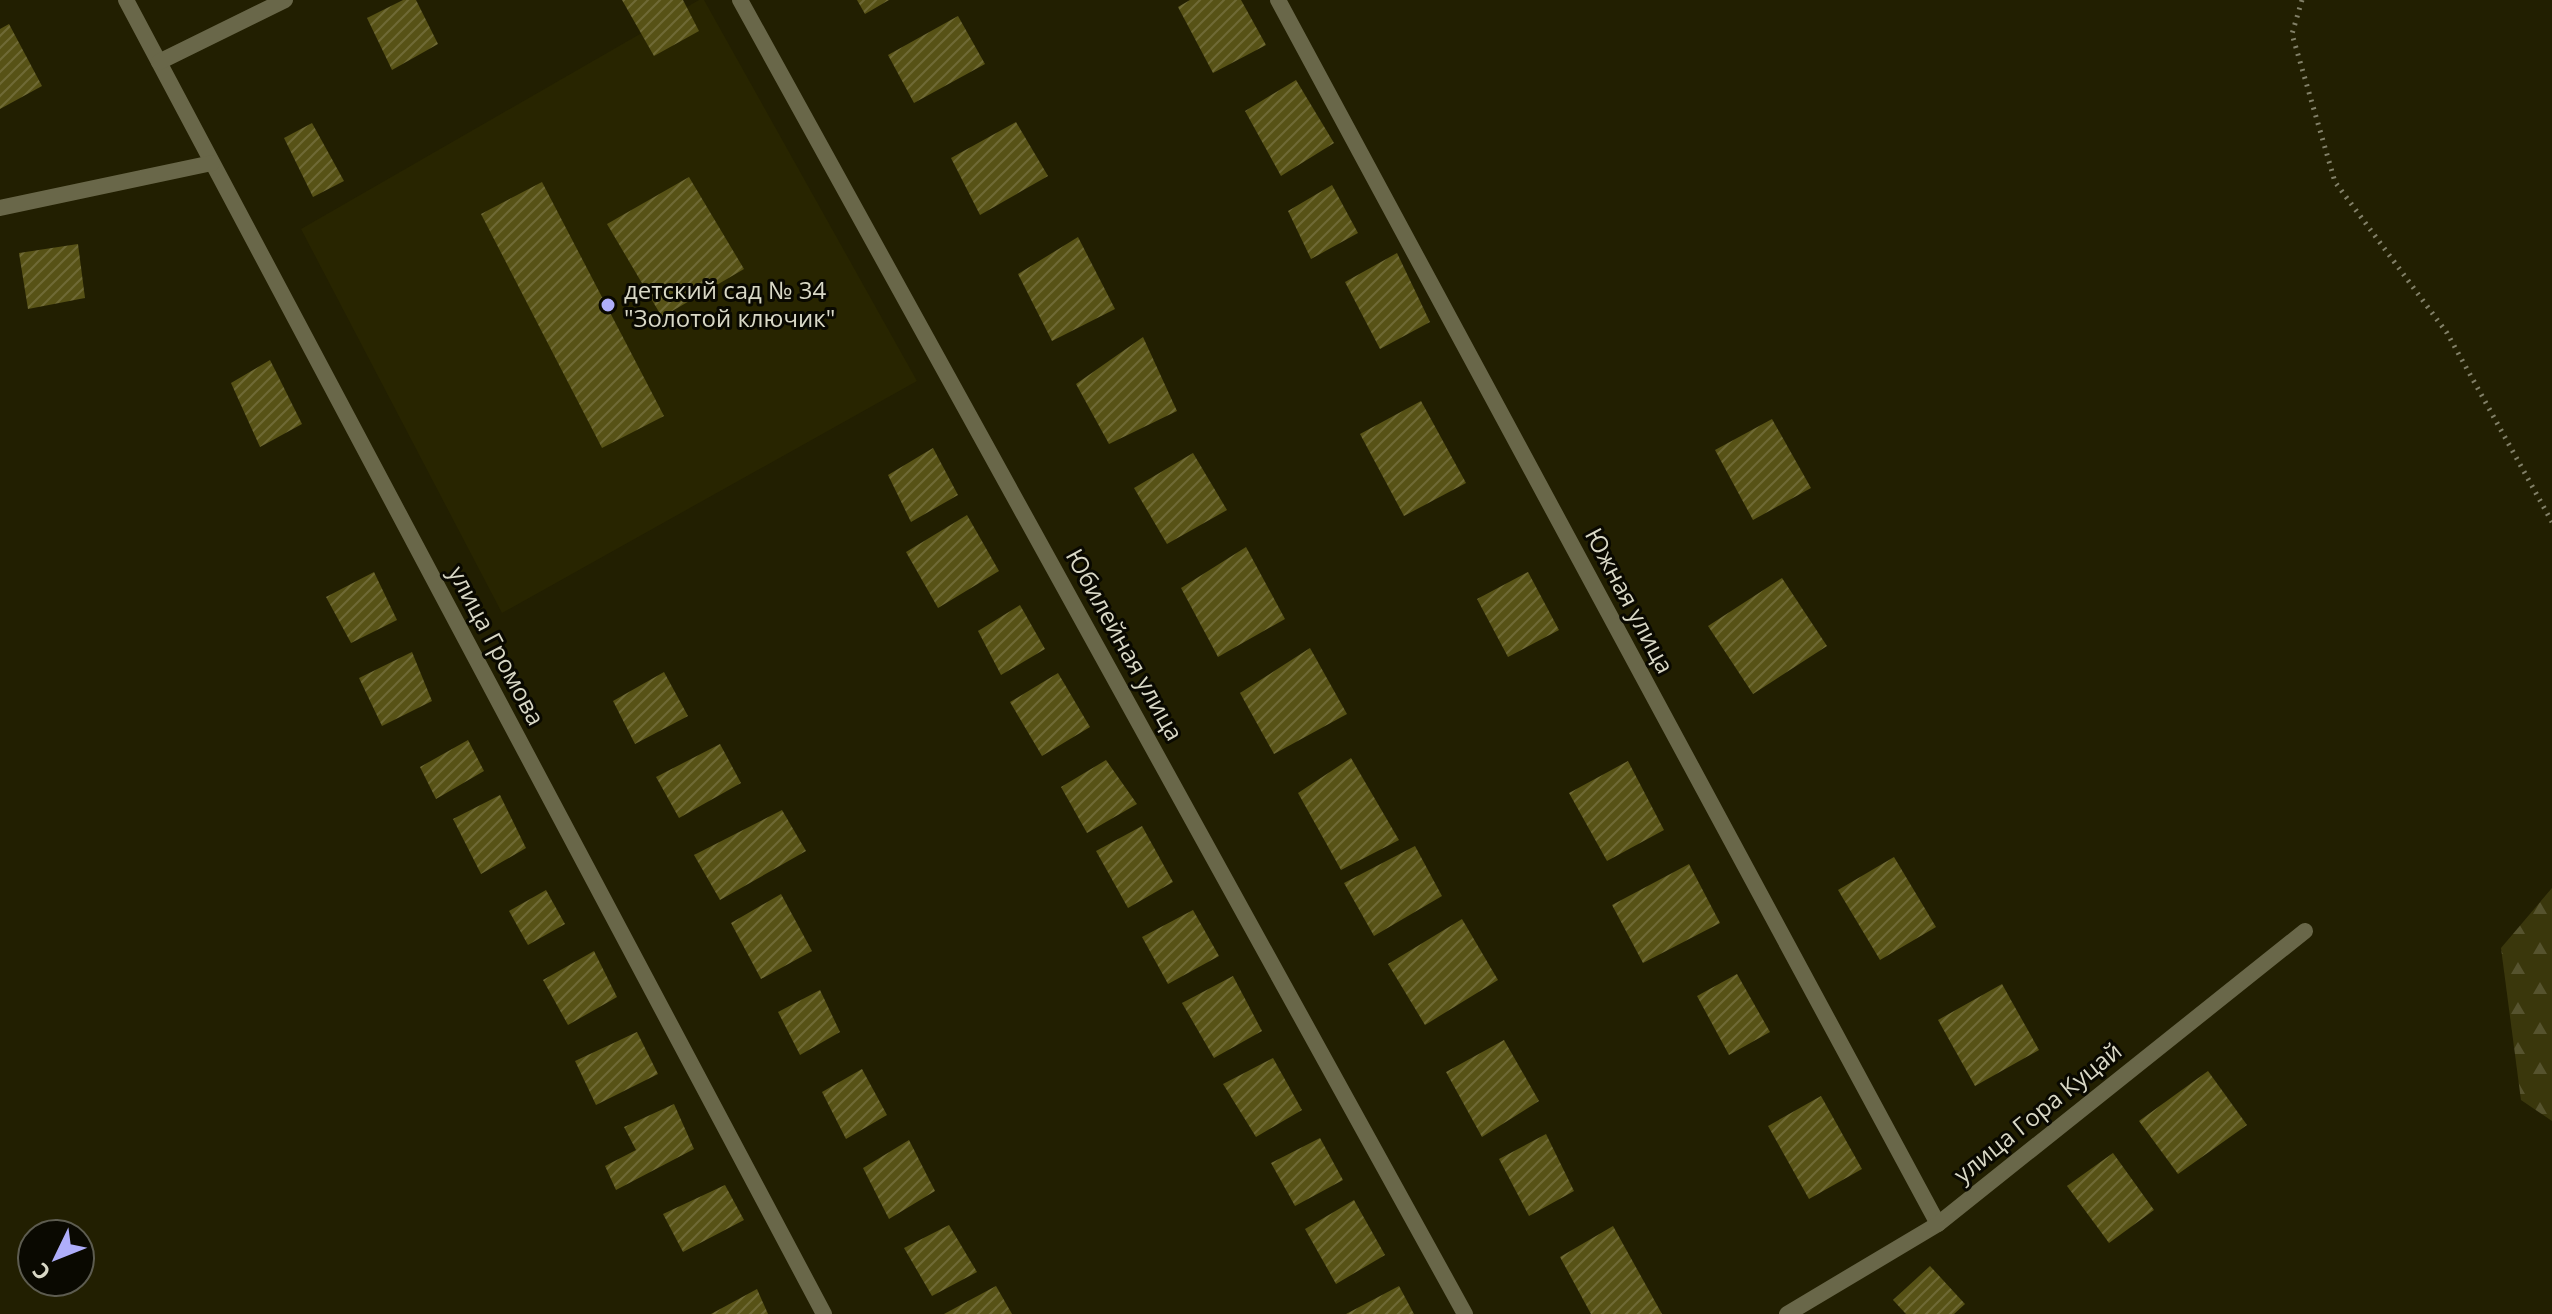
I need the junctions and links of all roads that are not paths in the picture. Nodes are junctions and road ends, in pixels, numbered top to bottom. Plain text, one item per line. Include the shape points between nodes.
1 (126, 0) edge
2 (285, 0) edge
3 (740, 0) edge
4 (1278, 0) edge
5 (159, 62) junction
6 (212, 163) junction
7 (0, 208) edge
8 (2305, 931) dead end
9 (1938, 1224) junction
10 (824, 1314) edge
11 (1465, 1314) edge
12 (1787, 1314) edge

1 - 5 street, улица Громова
2 - 5 street
3 - 11 street, Юбилейная улица
4 - 9 street, Южная улица
5 - 6 street, улица Громова
6 - 7 street
6 - 10 street, улица Громова
8 - 9 street, улица Гора Куцай
9 - 12 street, улица Гора Куцай

